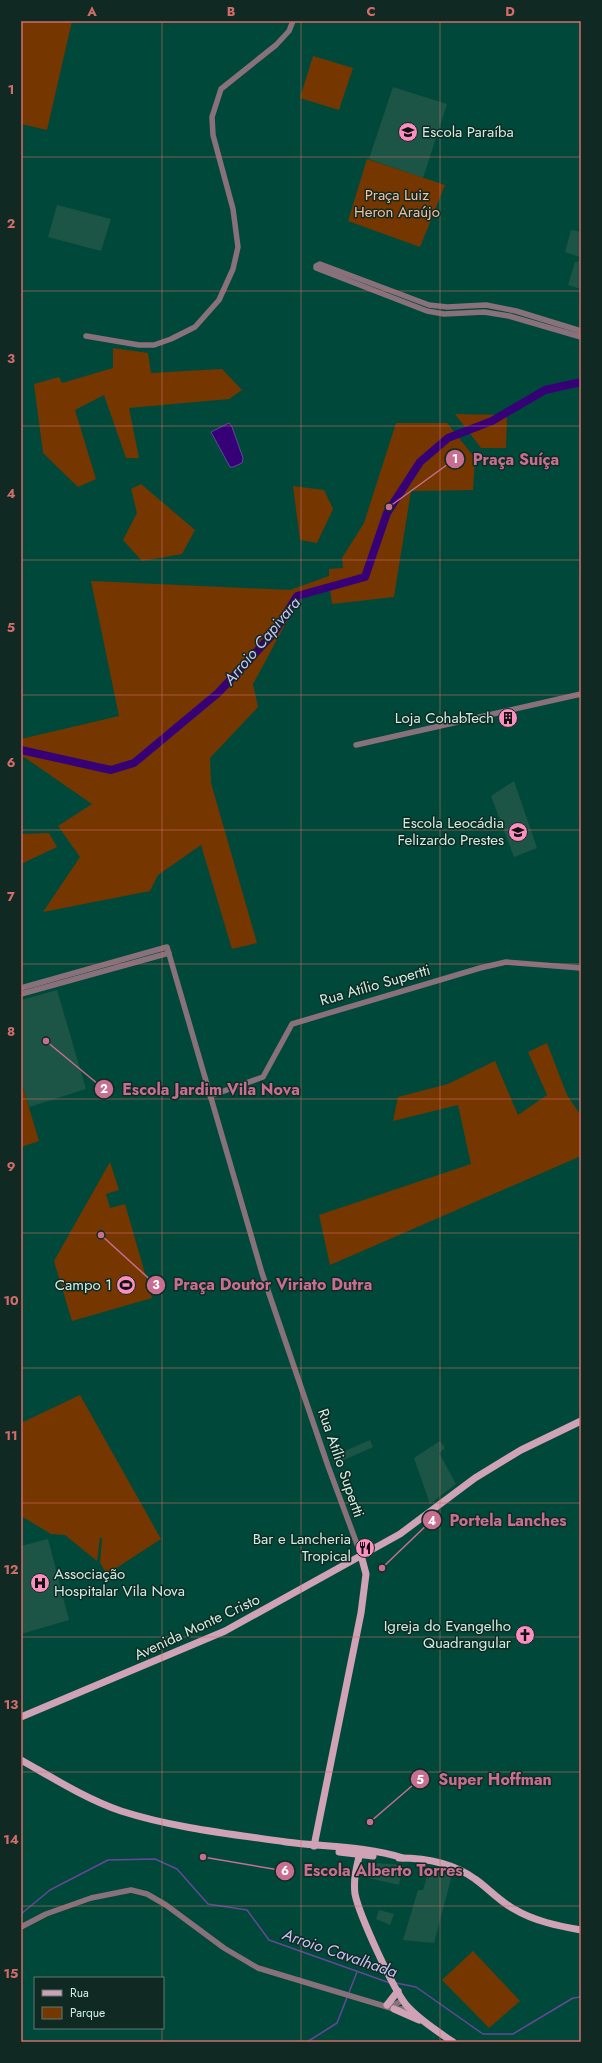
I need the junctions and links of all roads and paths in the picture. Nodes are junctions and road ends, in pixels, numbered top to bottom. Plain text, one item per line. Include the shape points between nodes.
1 (293, 21) edge
2 (346, 276) dead end
3 (577, 332) edge
4 (86, 336) dead end
5 (581, 337) edge
6 (581, 694) edge
7 (356, 745) dead end
8 (581, 968) edge
9 (23, 991) edge
10 (210, 1096) junction
11 (581, 1421) edge
12 (361, 1556) junction
13 (21, 1717) edge
14 (21, 1760) edge
15 (316, 1846) junction
16 (344, 1852) junction
17 (357, 1852) junction
18 (355, 1868) junction
19 (21, 1927) edge
20 (581, 1930) edge
21 (395, 1986) junction
22 (405, 2003) junction
23 (385, 2005) junction
24 (394, 2010) junction
25 (423, 2021) junction
26 (453, 2042) edge

1 - 4 street via 289,32 276,45 221,89 212,117 213,134 233,209 238,247 233,269 219,300 195,327 154,345
2 - 3 street via 433,306 486,305 516,311
3 - 5 street
6 - 7 street
8 - 10 street, Rua Atílio Supertti via 506,962 292,1024 262,1077
9 - 10 street, Rua Atílio Supertti via 168,950
10 - 12 street, Rua Atílio Supertti via 262,1273
11 - 12 main road, Avenida Monte Cristo via 494,1466 415,1523
12 - 13 main road, Avenida Monte Cristo via 225,1631
12 - 15 main road, Rua Atílio Supertti via 366,1574 361,1614
14 - 15 main road via 75,1790 120,1810 182,1826
15 - 16 main road
15 - 17 main road
16 - 17 main road
16 - 18 main road via 352,1860
17 - 18 main road
17 - 20 main road via 440,1862 476,1879 500,1900 525,1915
18 - 21 main road via 355,1894 359,1909
19 - 23 street via 46,1914 91,1898 131,1890 147,1894 166,1905 224,1948 258,1968
21 - 22 main road
21 - 23 main road
22 - 23 street
22 - 24 street via 402,2009
22 - 25 main road
23 - 24 street
24 - 25 main road
25 - 26 main road

